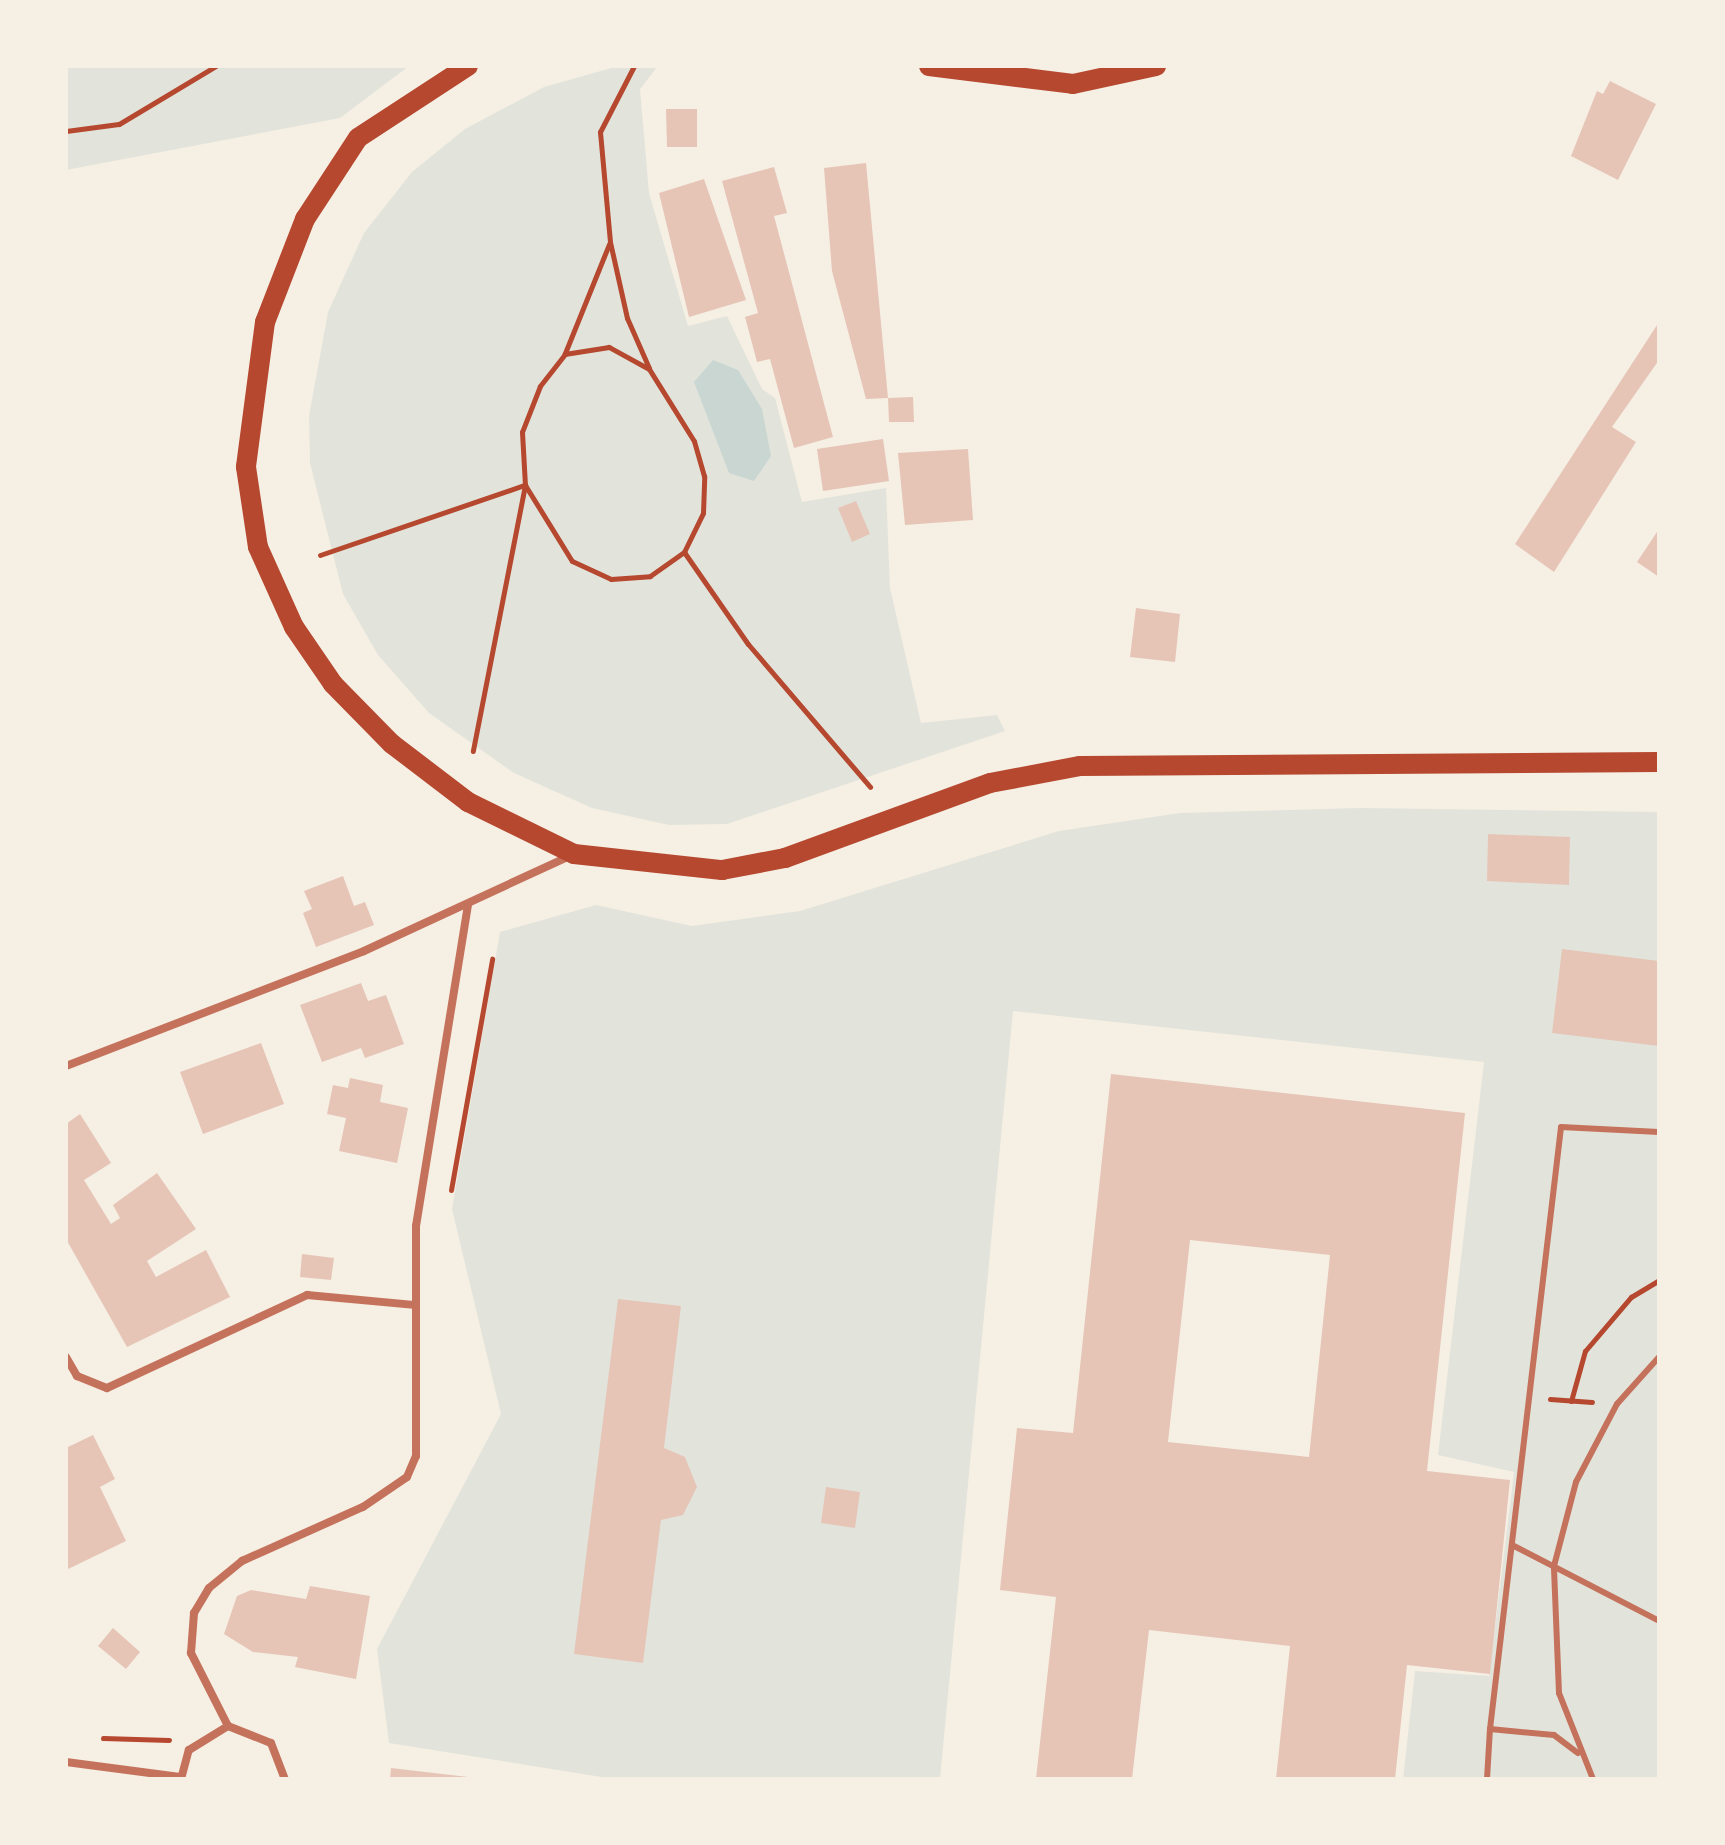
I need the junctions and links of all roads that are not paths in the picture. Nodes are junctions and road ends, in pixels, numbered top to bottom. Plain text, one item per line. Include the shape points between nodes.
1 (468, 66) edge
2 (929, 66) edge
3 (1156, 66) edge
4 (1095, 72) edge
5 (1659, 762) edge
6 (574, 854) junction
7 (468, 904) junction
8 (66, 1066) edge
9 (1659, 1132) edge
10 (414, 1305) junction
11 (66, 1357) edge
12 (1659, 1357) edge
13 (1512, 1545) junction
14 (1554, 1566) junction
15 (1659, 1621) edge
16 (228, 1726) junction
17 (1490, 1729) junction
18 (1579, 1753) junction
19 (66, 1762) edge
20 (180, 1778) edge
21 (285, 1779) edge
22 (1487, 1779) edge
23 (1593, 1779) edge

1 - 6 main road via 358,138 305,219 265,322 246,467 258,547 294,627 333,684 392,744 468,802
2 - 4 main road via 1073,84
3 - 4 main road
5 - 6 main road via 1115,762 990,783 785,858 722,870
6 - 7 street
7 - 8 street
7 - 10 street via 416,1226
9 - 13 lane via 1561,1127
10 - 11 street via 307,1295 107,1388 77,1376
10 - 16 street via 417,1432 407,1477 363,1507 223,1573 194,1613 191,1653
12 - 14 lane via 1617,1404 1576,1482
13 - 14 lane
13 - 17 lane
14 - 15 lane
14 - 18 lane via 1559,1693
16 - 20 street via 201,1737
16 - 21 street via 271,1743
17 - 18 lane via 1554,1735
17 - 22 lane
18 - 23 lane
19 - 20 street

